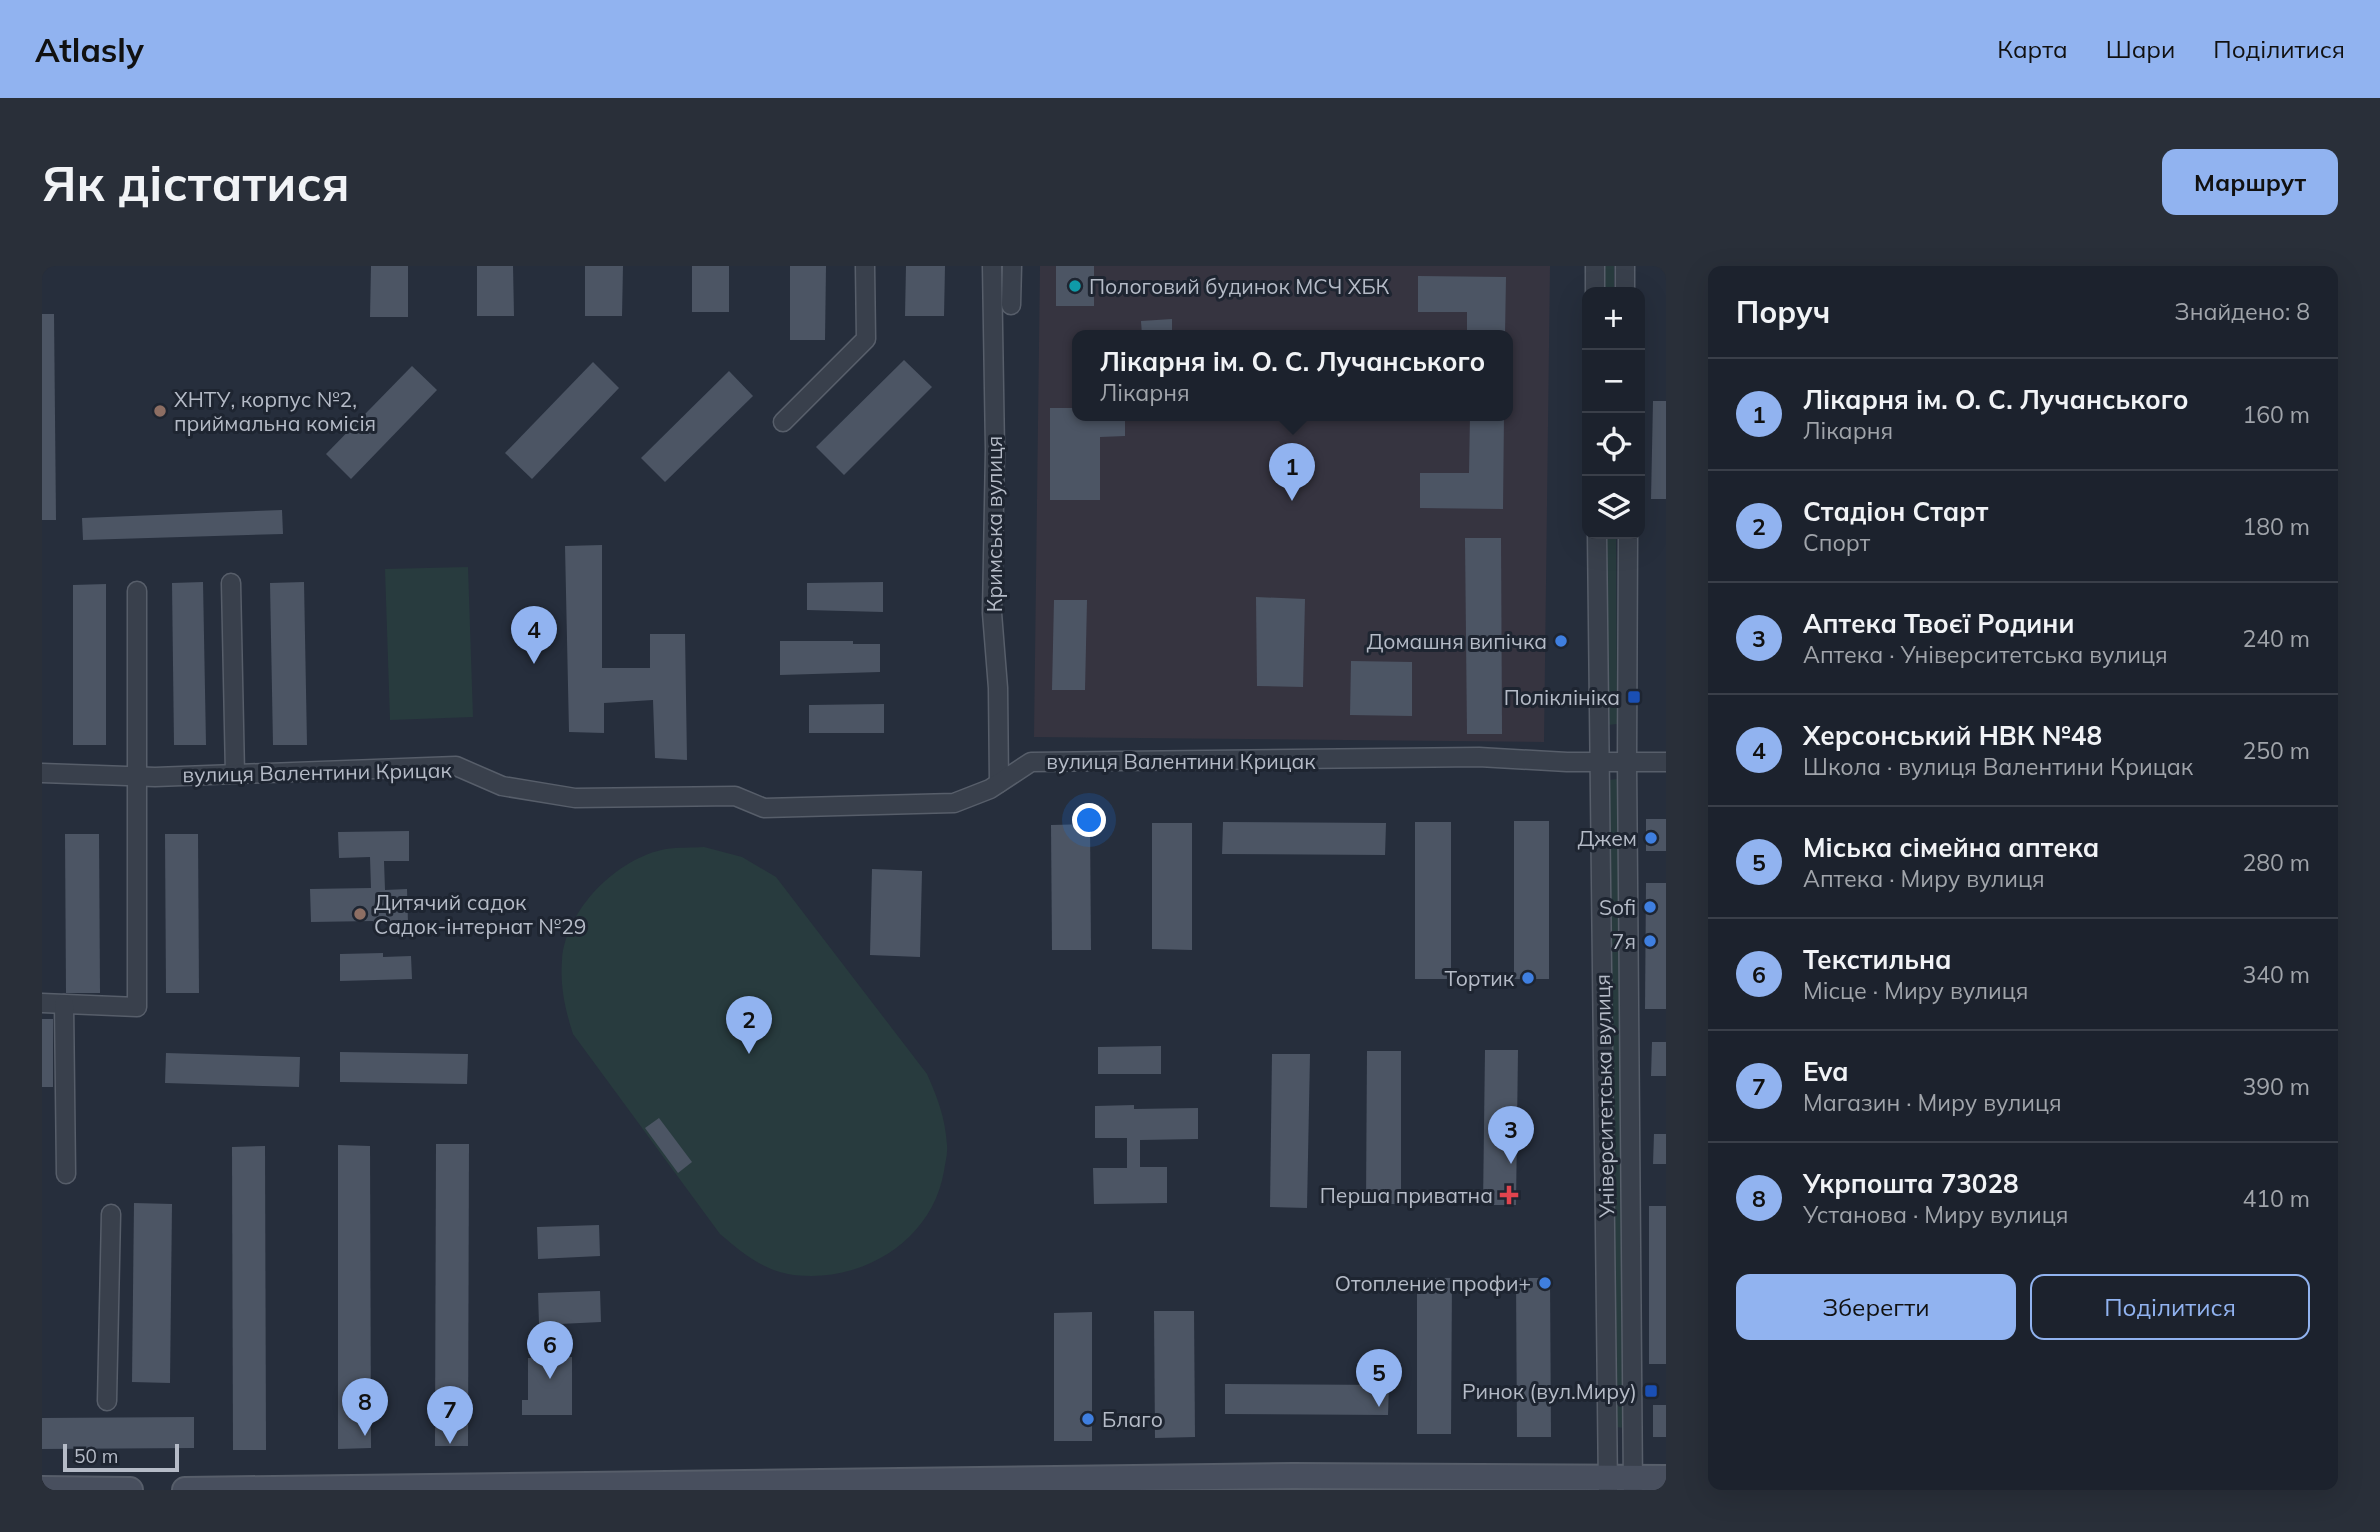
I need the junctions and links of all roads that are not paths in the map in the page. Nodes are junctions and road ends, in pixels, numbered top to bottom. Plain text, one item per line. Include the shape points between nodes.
1 (866, 266) edge
2 (992, 266) edge
3 (1012, 266) edge
4 (1595, 266) edge
5 (1625, 266) edge
6 (1595, 287) edge
7 (1625, 287) edge
8 (1011, 305) dead end
9 (783, 422) dead end
10 (1597, 539) edge
11 (1628, 539) edge
12 (231, 583) dead end
13 (137, 591) dead end
14 (1598, 761) junction
15 (1627, 762) junction
16 (1666, 762) edge
17 (42, 773) edge
18 (235, 774) junction
19 (137, 776) junction
20 (999, 783) junction
21 (42, 1003) edge
22 (64, 1004) junction
23 (66, 1174) dead end
24 (111, 1214) dead end
25 (107, 1401) dead end
26 (1666, 1478) edge
27 (1293, 1483) edge
28 (1608, 1484) edge
29 (1633, 1485) edge
30 (42, 1489) edge
31 (130, 1490) edge
32 (186, 1490) edge

1 - 9 street via 866,339
2 - 20 street, Кримська вулиця via 992,613
3 - 8 street
4 - 6 street
5 - 7 street
10 - 14 street, Університетська вулиця
11 - 15 street, Університетська вулиця
12 - 18 street
13 - 19 street
14 - 15 street, вулиця Валентини Крицак
14 - 20 street, вулиця Валентини Крицак via 1465,757 1031,762
14 - 28 street, Університетська вулиця
15 - 16 street, вулиця Валентини Крицак
15 - 29 street, Університетська вулиця
17 - 19 street, вулиця Валентини Крицак
18 - 19 street, вулиця Валентини Крицак
18 - 20 street, вулиця Валентини Крицак via 456,766 502,786 575,799 735,796 764,808 954,803
19 - 22 street via 137,1007
21 - 22 street
22 - 23 street
24 - 25 street
26 - 29 street
27 - 28 street
27 - 32 street
28 - 29 street
30 - 31 street

